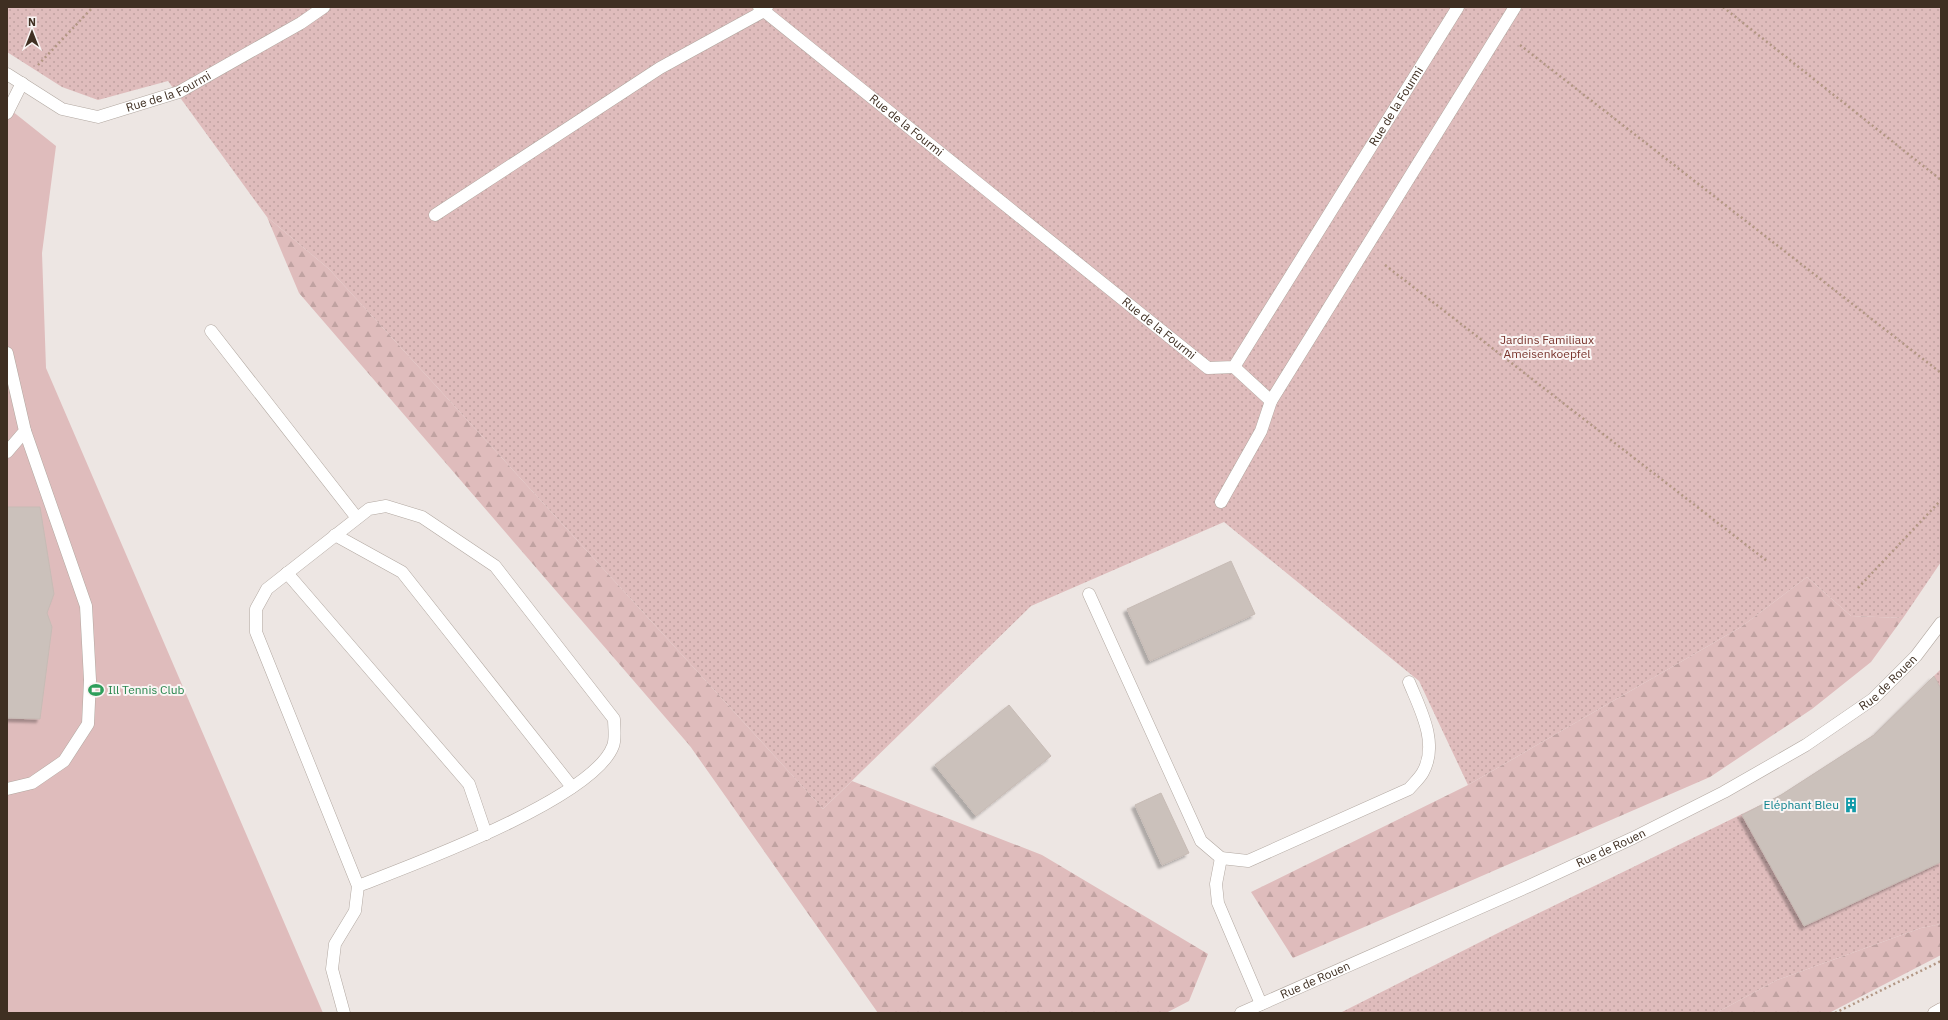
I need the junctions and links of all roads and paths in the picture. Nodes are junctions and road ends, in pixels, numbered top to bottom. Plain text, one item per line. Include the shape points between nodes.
1 (93, 7) edge
2 (324, 7) edge
3 (1458, 7) edge
4 (1515, 7) edge
5 (1723, 7) edge
6 (763, 8) edge
7 (1501, 30) junction
8 (7, 74) edge
9 (22, 83) junction
10 (7, 114) edge
11 (1941, 180) edge
12 (435, 215) dead end
13 (1365, 250) junction
14 (211, 331) dead end
15 (7, 353) edge
16 (1234, 367) junction
17 (1941, 373) edge
18 (1271, 401) junction
19 (25, 431) junction
20 (7, 452) edge
21 (1941, 500) edge
22 (1221, 502) dead end
23 (357, 518) junction
24 (335, 535) junction
25 (1767, 561) dead end
26 (287, 573) junction
27 (1858, 588) dead end
28 (1089, 594) dead end
29 (1941, 623) edge
30 (1409, 682) dead end
31 (572, 787) junction
32 (7, 789) edge
33 (486, 834) junction
34 (1221, 858) junction
35 (358, 886) junction
36 (1941, 961) edge
37 (1261, 1004) junction
38 (1941, 1009) edge
39 (344, 1013) edge
40 (1241, 1013) edge
41 (1835, 1013) edge
42 (1934, 1013) edge

1 - 9 path
2 - 9 street, Rue de la Fourmi via 301,23 180,92 98,117 62,110
3 - 16 street, Rue de la Fourmi
4 - 7 street
5 - 11 path
6 - 12 street via 660,68
6 - 16 street, Rue de la Fourmi via 1208,368
7 - 13 street
7 - 17 path
8 - 9 street, Rue de la Fourmi
9 - 10 street
13 - 18 street
13 - 25 path
14 - 23 street
15 - 19 street
16 - 18 street
18 - 22 street via 1261,431
19 - 20 street
19 - 32 street via 86,606 90,680 88,724 64,761 32,783
21 - 27 path
23 - 24 street
23 - 31 street via 369,509 386,506 422,517 495,566 614,719 614,746 599,768
24 - 26 street
24 - 31 street via 402,572
26 - 33 street via 468,784
26 - 35 street via 267,589 256,609 256,632
28 - 34 street via 1201,841
29 - 37 street, Rue de Rouen via 1916,656 1873,699 1806,745 1724,792 1529,886
30 - 34 street via 1428,730 1429,751 1423,772 1409,789 1248,861
31 - 33 street
33 - 35 street
34 - 37 street via 1216,884 1218,903
35 - 39 street via 355,910 335,944 332,969
36 - 41 path
37 - 40 street, Rue de Rouen
38 - 42 street

